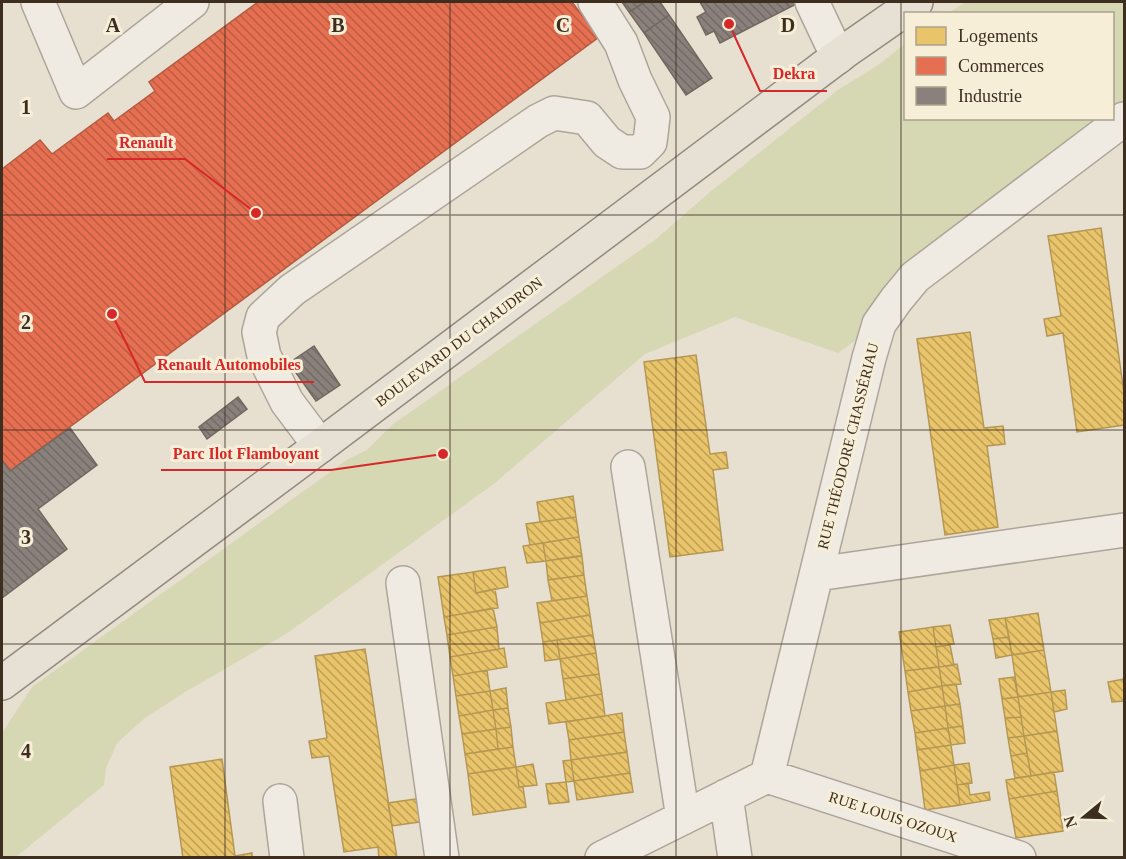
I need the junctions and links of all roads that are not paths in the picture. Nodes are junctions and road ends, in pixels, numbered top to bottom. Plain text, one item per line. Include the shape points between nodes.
1 (38, 2) edge
2 (192, 2) edge
3 (595, 2) edge
4 (812, 2) edge
5 (916, 2) edge
6 (838, 57) junction
7 (1125, 119) edge
8 (320, 447) junction
9 (628, 467) dead end
10 (1125, 530) edge
11 (816, 574) junction
12 (403, 583) dead end
13 (2, 683) edge
14 (767, 776) junction
15 (726, 796) junction
16 (280, 801) dead end
17 (684, 818) junction
18 (287, 858) edge
19 (442, 858) edge
20 (603, 858) edge
21 (735, 858) edge
22 (1019, 858) edge

1 - 2 street via 76,92
3 - 8 street via 621,43 652,117 650,142 640,152 622,152 607,142 587,118 554,113 292,290 263,317 259,332 264,356 287,402
4 - 6 street
5 - 6 main road, BOULEVARD DU CHAUDRON
6 - 8 main road, BOULEVARD DU CHAUDRON
7 - 11 street, RUE THÉODORE CHASSÉRIAU via 915,277 879,324
8 - 13 main road, BOULEVARD DU CHAUDRON
9 - 17 street
10 - 11 street
11 - 14 street, RUE THÉODORE CHASSÉRIAU
12 - 19 street
14 - 15 street
14 - 22 street, RUE LOUIS OZOUX
15 - 17 street
15 - 21 street
16 - 18 street
17 - 20 street

